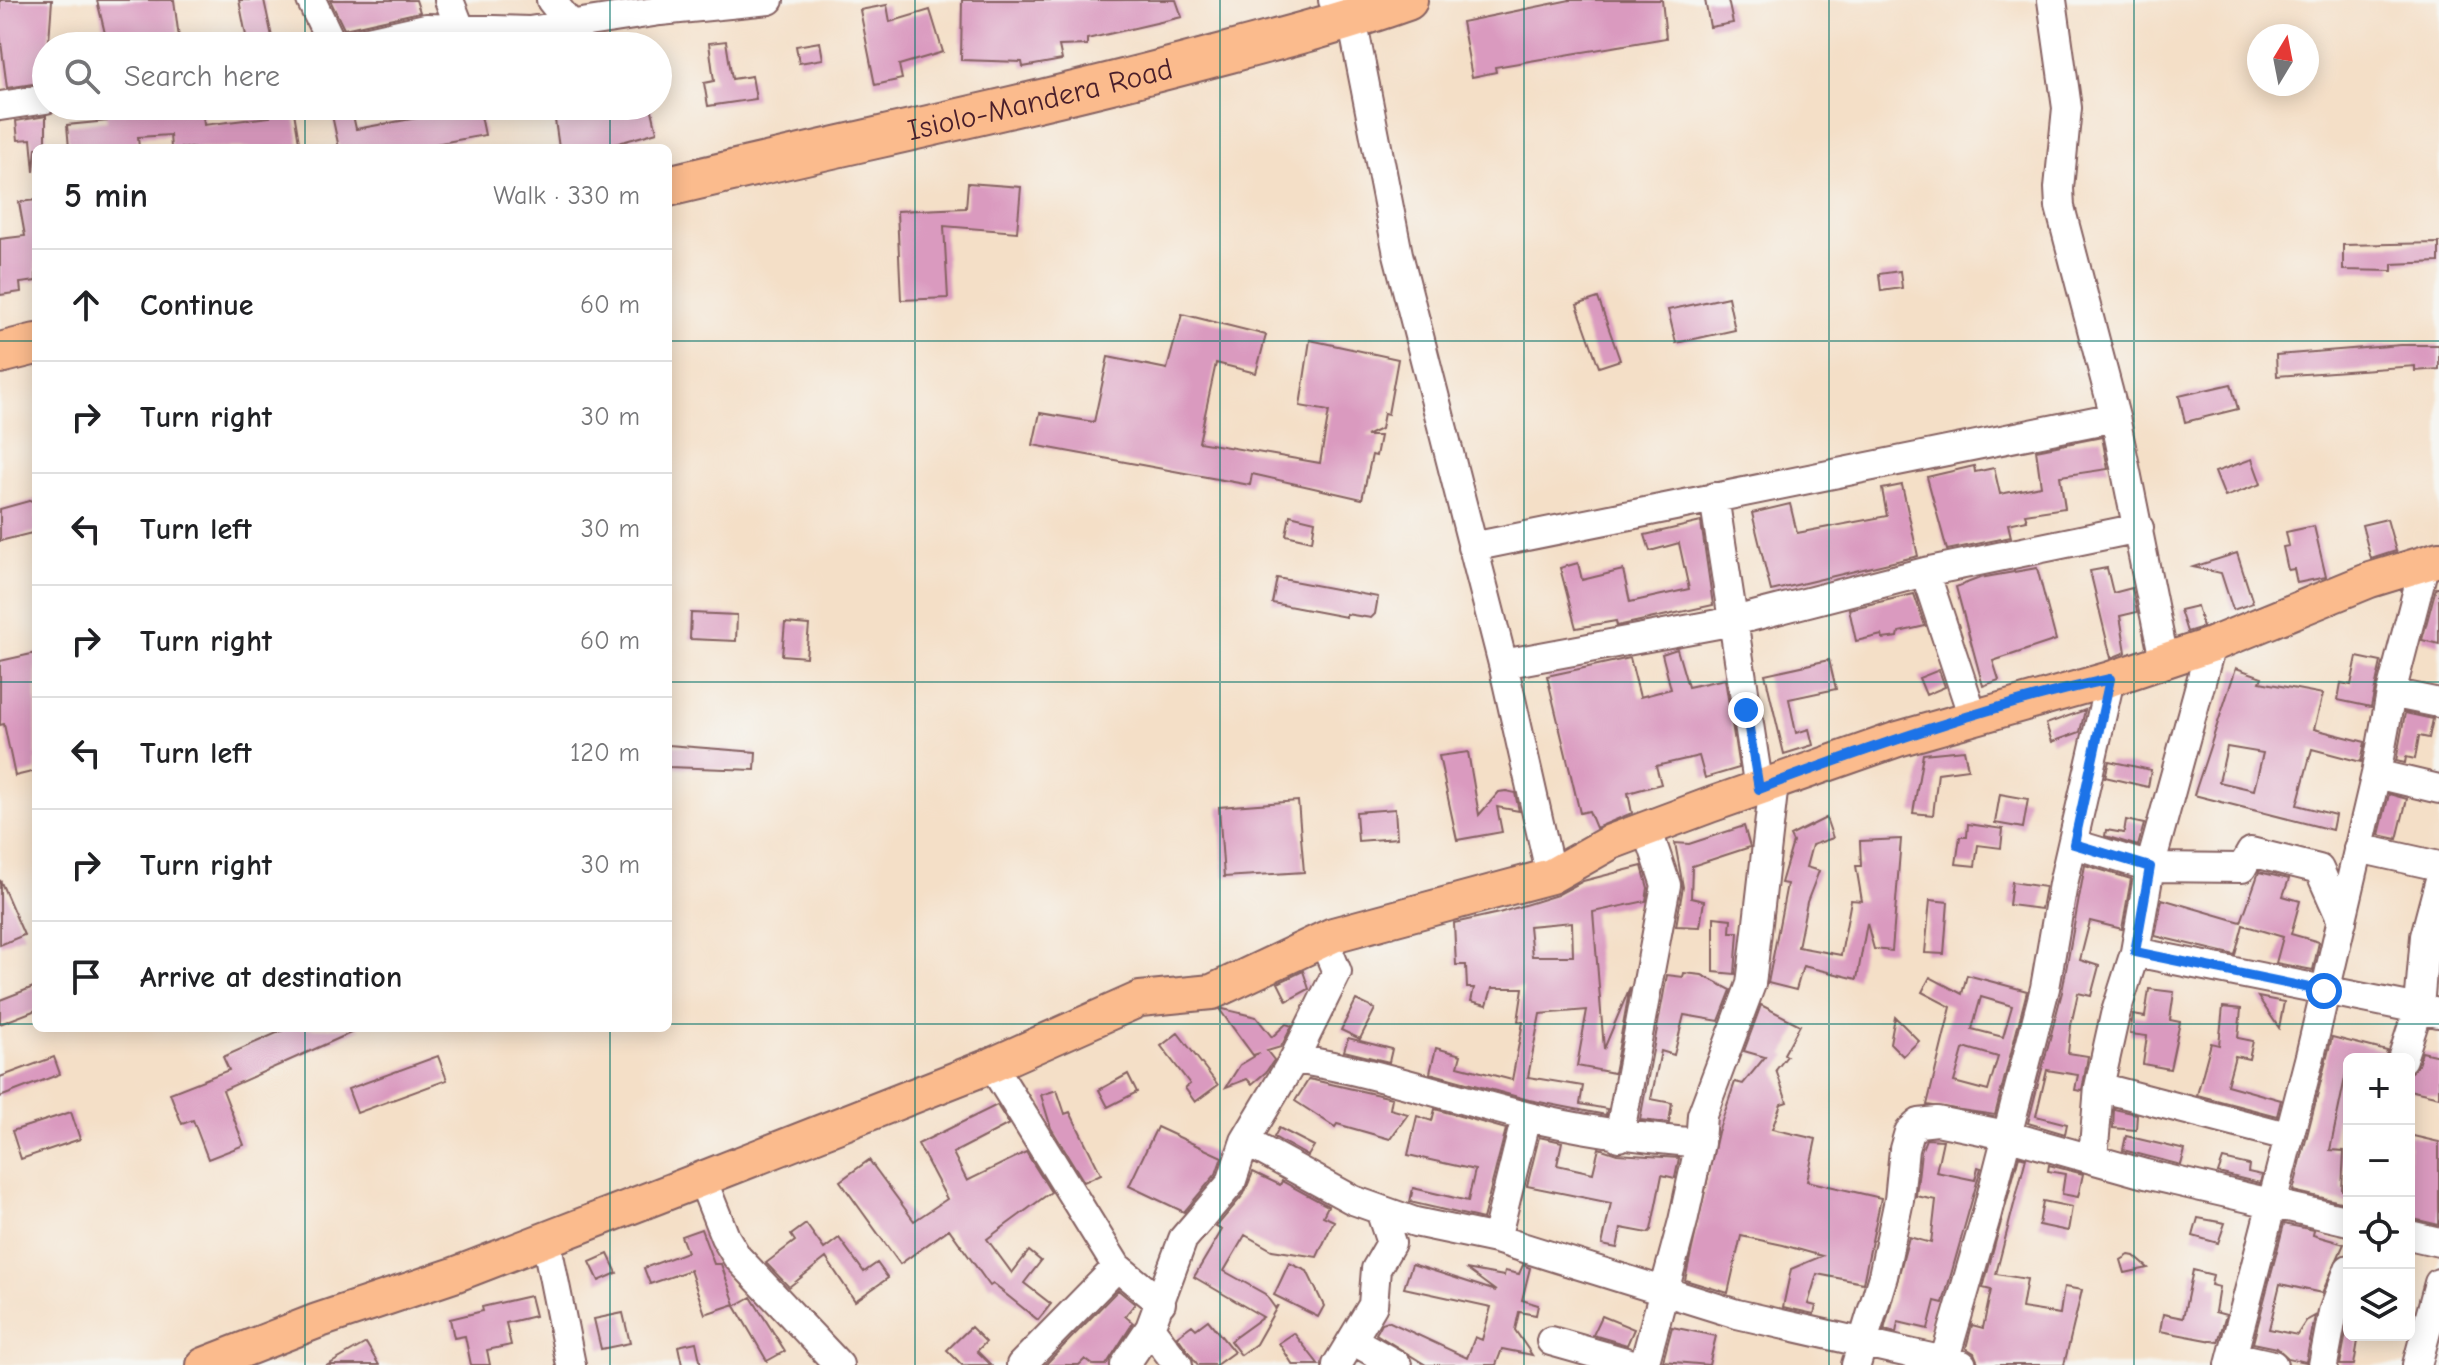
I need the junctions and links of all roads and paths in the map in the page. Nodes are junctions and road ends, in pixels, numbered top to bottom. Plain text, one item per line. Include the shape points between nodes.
1 (311, 0) edge
2 (449, 0) edge
3 (551, 0) edge
4 (769, 0) edge
5 (1407, 0) edge
6 (2052, 0) edge
7 (1342, 10) edge
8 (570, 24) junction
9 (460, 28) junction
10 (326, 32) edge
11 (406, 32) edge
12 (32, 101) edge
13 (0, 106) edge
14 (672, 185) edge
15 (32, 345) edge
16 (0, 353) edge
17 (2115, 417) junction
18 (1714, 497) junction
19 (2139, 528) junction
20 (1472, 547) junction
21 (2431, 562) edge
22 (1925, 572) junction
23 (1734, 621) junction
24 (2211, 645) junction
25 (2164, 660) junction
26 (1503, 664) junction
27 (2110, 679) junction
28 (2391, 693) junction
29 (2439, 703) edge
30 (1973, 717) junction
31 (2376, 774) junction
32 (1766, 786) junction
33 (2439, 789) edge
34 (1647, 828) junction
35 (2074, 844) junction
36 (2358, 848) junction
37 (2439, 866) edge
38 (2150, 867) junction
39 (1551, 876) junction
40 (2439, 883) edge
41 (2342, 921) junction
42 (1333, 935) junction
43 (2135, 952) junction
44 (2324, 991) junction
45 (2429, 1010) edge
46 (2405, 1053) edge
47 (1294, 1059) junction
48 (992, 1065) junction
49 (2099, 1087) junction
50 (1526, 1117) junction
51 (2006, 1135) junction
52 (2287, 1136) junction
53 (1619, 1137) junction
54 (1245, 1141) junction
55 (1700, 1143) junction
56 (2093, 1158) junction
57 (702, 1179) junction
58 (2270, 1200) junction
59 (1380, 1210) junction
60 (2343, 1219) edge
61 (2415, 1236) edge
62 (1496, 1239) junction
63 (546, 1240) junction
64 (2439, 1242) edge
65 (1117, 1267) junction
66 (2439, 1283) edge
67 (2343, 1285) edge
68 (1666, 1290) junction
69 (1156, 1315) junction
70 (1352, 1340) junction
71 (1551, 1341) dead end
72 (1860, 1354) edge
73 (2232, 1361) edge
74 (1949, 1363) edge
75 (204, 1365) edge
76 (571, 1365) edge
77 (839, 1365) edge
78 (1021, 1365) edge
79 (1125, 1365) edge
80 (1178, 1365) edge
81 (1337, 1365) edge
82 (1397, 1365) edge
83 (1636, 1365) edge
84 (1644, 1365) edge
85 (2273, 1365) edge
86 (2323, 1365) edge
87 (2417, 1365) edge

1 - 10 street
2 - 9 street
3 - 8 street
4 - 8 street
5 - 7 highway, Isiolo-Mandera Road
6 - 17 street via 2067,108 2060,207
7 - 14 highway, Isiolo-Mandera Road via 1055,99
7 - 20 street
8 - 9 street via 529,31
9 - 11 street
12 - 13 street
15 - 16 highway
17 - 18 street
17 - 19 street
18 - 20 street
18 - 23 street
19 - 22 street
19 - 25 street
20 - 26 street
21 - 24 main road via 2370,580
21 - 28 street
22 - 23 street
22 - 30 street
23 - 26 street
23 - 32 street
24 - 25 main road
24 - 38 street
25 - 27 main road
26 - 39 street
27 - 30 main road
27 - 35 street
28 - 29 street
28 - 31 street
30 - 32 main road
31 - 33 street
31 - 36 street
32 - 34 main road
32 - 55 street via 1751,984 1702,1115
34 - 39 main road
34 - 53 street via 1666,885
35 - 38 street
35 - 51 street via 2045,988
36 - 37 street
36 - 41 street
38 - 41 street via 2242,868 2251,852 2319,869
38 - 43 street
39 - 42 main road
40 - 45 street via 2425,936
41 - 44 street
42 - 47 street via 1329,953 1337,972
42 - 48 main road via 1212,992 1140,999
43 - 44 street
43 - 49 street
44 - 45 street
44 - 52 street
45 - 46 street
47 - 50 street via 1340,1066
47 - 54 street
48 - 57 main road
48 - 65 street
49 - 52 street
49 - 56 street
50 - 53 street
50 - 62 street
51 - 56 street
51 - 72 street via 1937,1121 1919,1123 1909,1132 1883,1276
51 - 74 street
52 - 58 street
53 - 55 street
54 - 59 street via 1287,1167
54 - 69 street via 1231,1183 1183,1239
55 - 68 street
56 - 58 street
57 - 63 main road
57 - 77 street via 737,1257
58 - 60 street
58 - 73 street
59 - 62 street
59 - 70 street via 1391,1243 1376,1269 1373,1305
61 - 64 street
62 - 68 street
63 - 75 main road
63 - 76 street
65 - 69 street
65 - 78 street
66 - 87 street
67 - 86 street
68 - 72 street
68 - 84 street
69 - 79 street
69 - 80 street
70 - 81 street
70 - 82 street
71 - 83 street
72 - 74 street
73 - 85 street

